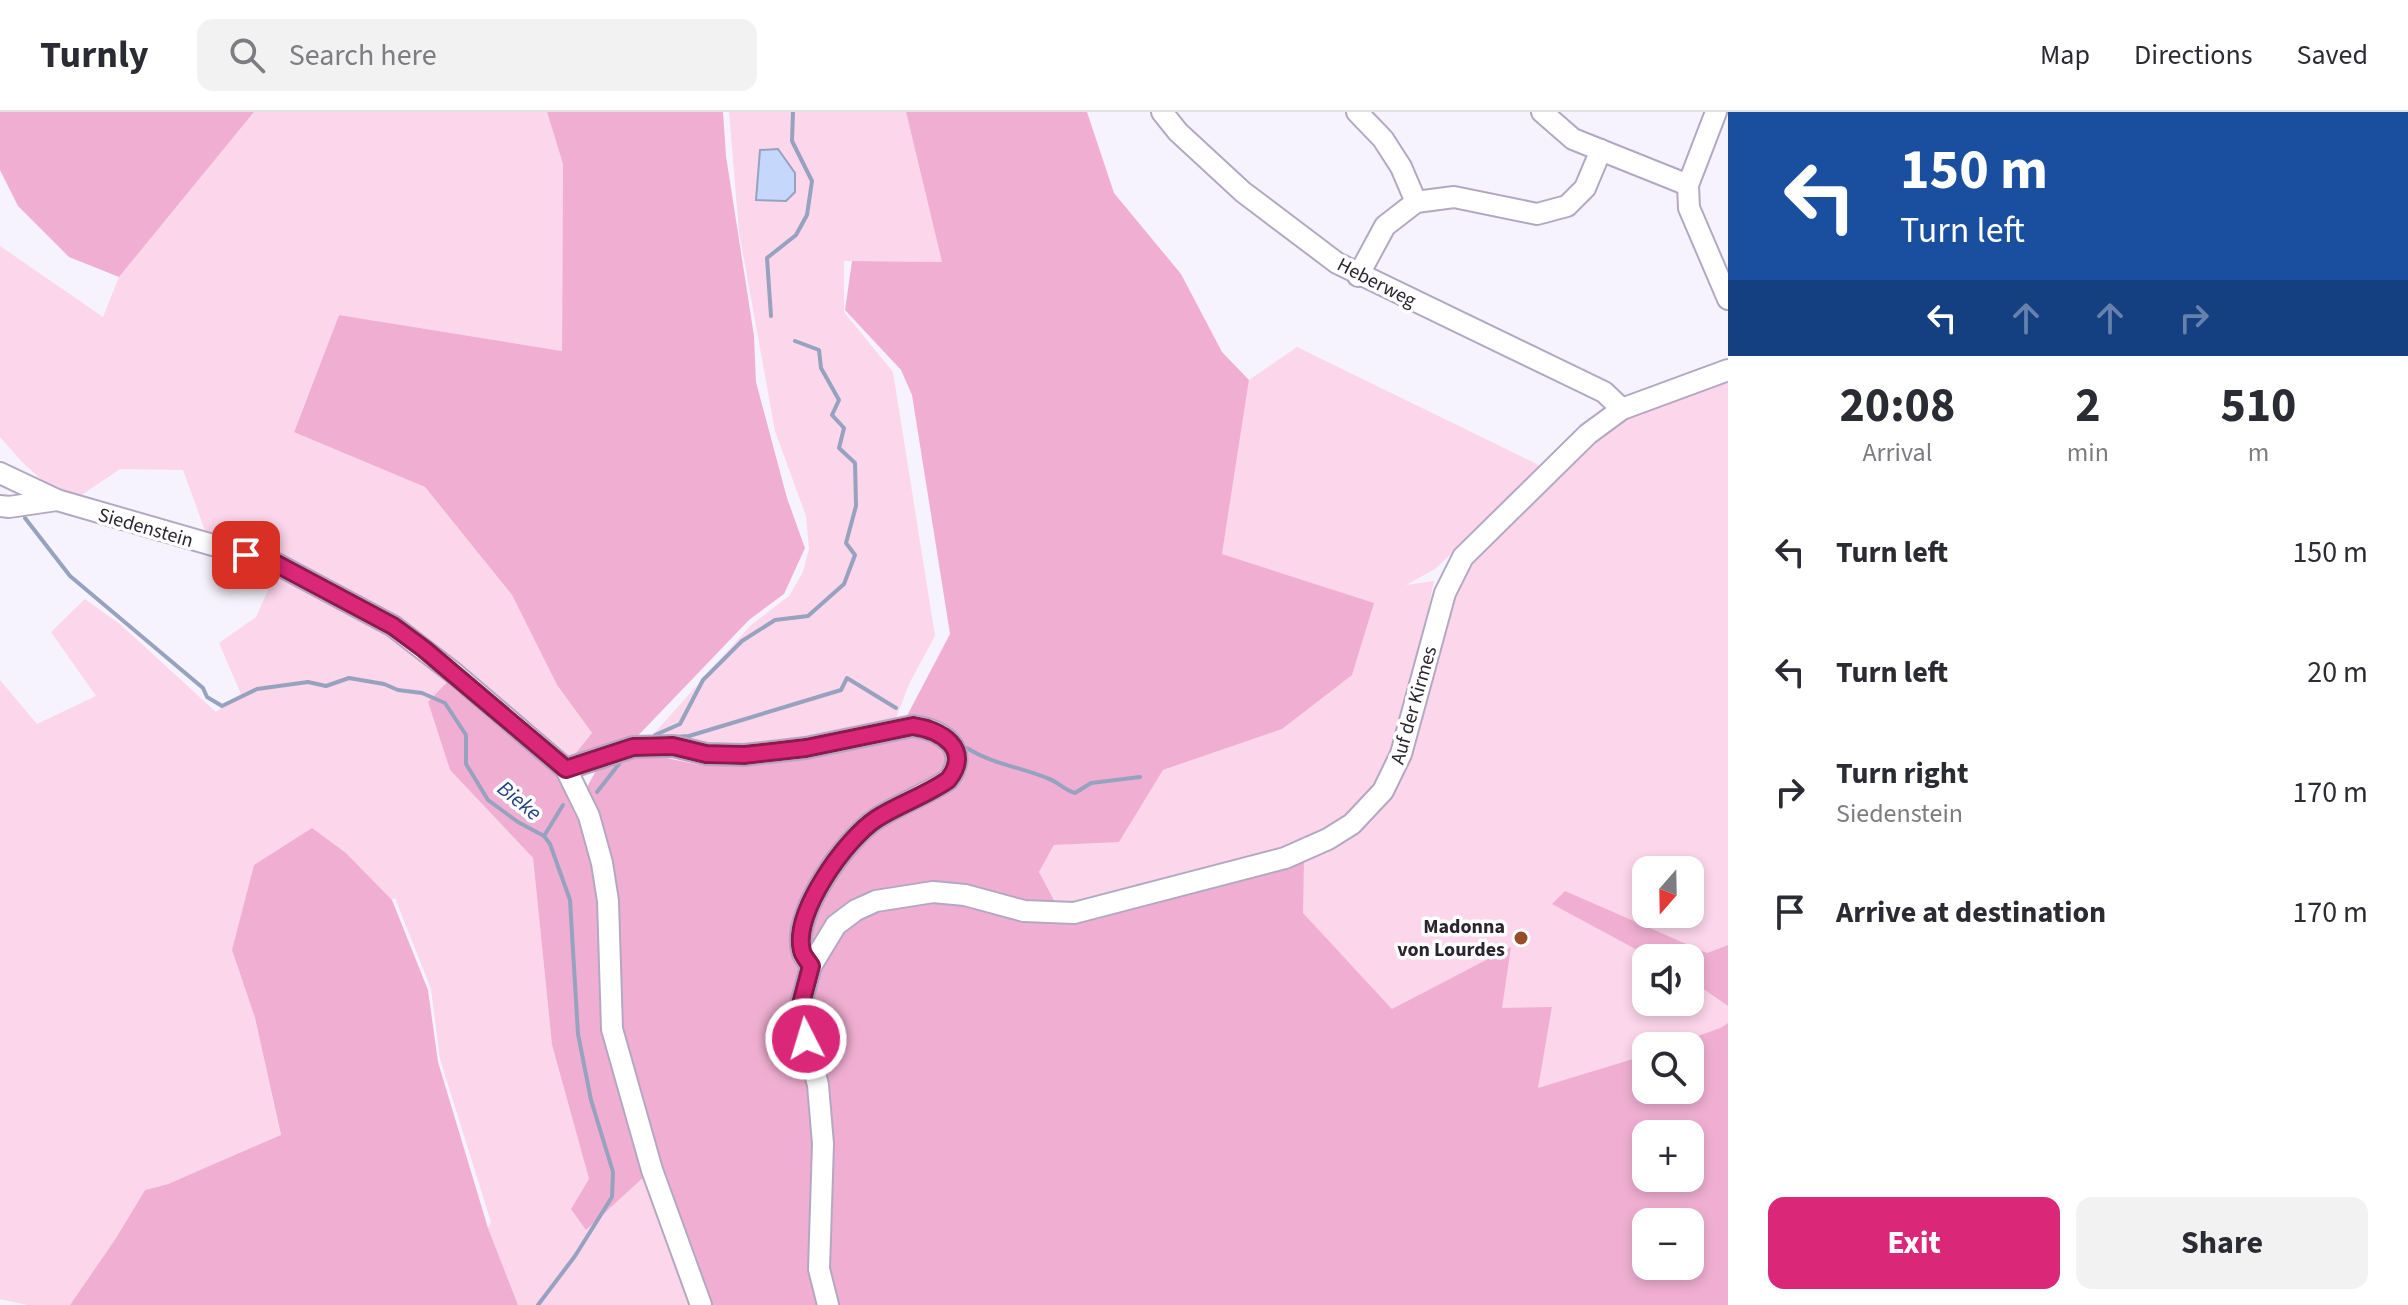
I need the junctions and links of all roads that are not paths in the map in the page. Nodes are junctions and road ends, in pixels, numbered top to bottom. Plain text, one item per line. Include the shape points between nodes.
1 (1162, 112) edge
2 (1357, 112) edge
3 (1542, 112) edge
4 (1716, 112) edge
5 (1601, 150) junction
6 (1688, 185) junction
7 (1416, 202) junction
8 (1358, 276) junction
9 (1728, 299) edge
10 (1728, 370) edge
11 (1622, 409) junction
12 (0, 473) edge
13 (57, 500) junction
14 (0, 506) edge
15 (566, 769) junction
16 (811, 966) junction
17 (701, 1305) edge
18 (828, 1305) edge

1 - 8 street, Heberweg via 1243,192
2 - 7 street via 1389,148
3 - 5 street via 1573,139
4 - 6 street
5 - 6 street
5 - 7 street via 1585,188 1567,206 1537,214 1454,197
6 - 9 street via 1689,208
7 - 8 street via 1385,226
8 - 11 street, Heberweg via 1604,392
10 - 11 street, Auf der Kirmes
11 - 16 street, Auf der Kirmes via 1588,434 1463,557 1445,593 1401,754 1383,791 1352,824 1285,858 1074,913 1024,911 933,892 876,901 836,925
12 - 13 street, Siedenstein
13 - 14 street
13 - 15 street, Siedenstein via 275,563 404,633
15 - 16 street via 633,747 744,755 913,726 930,728 947,739 957,756 948,780 874,820 822,880 800,935 802,954
15 - 17 street via 589,816 602,863 612,1029 652,1170
16 - 18 street via 802,1000 818,1085 823,1144 819,1269

